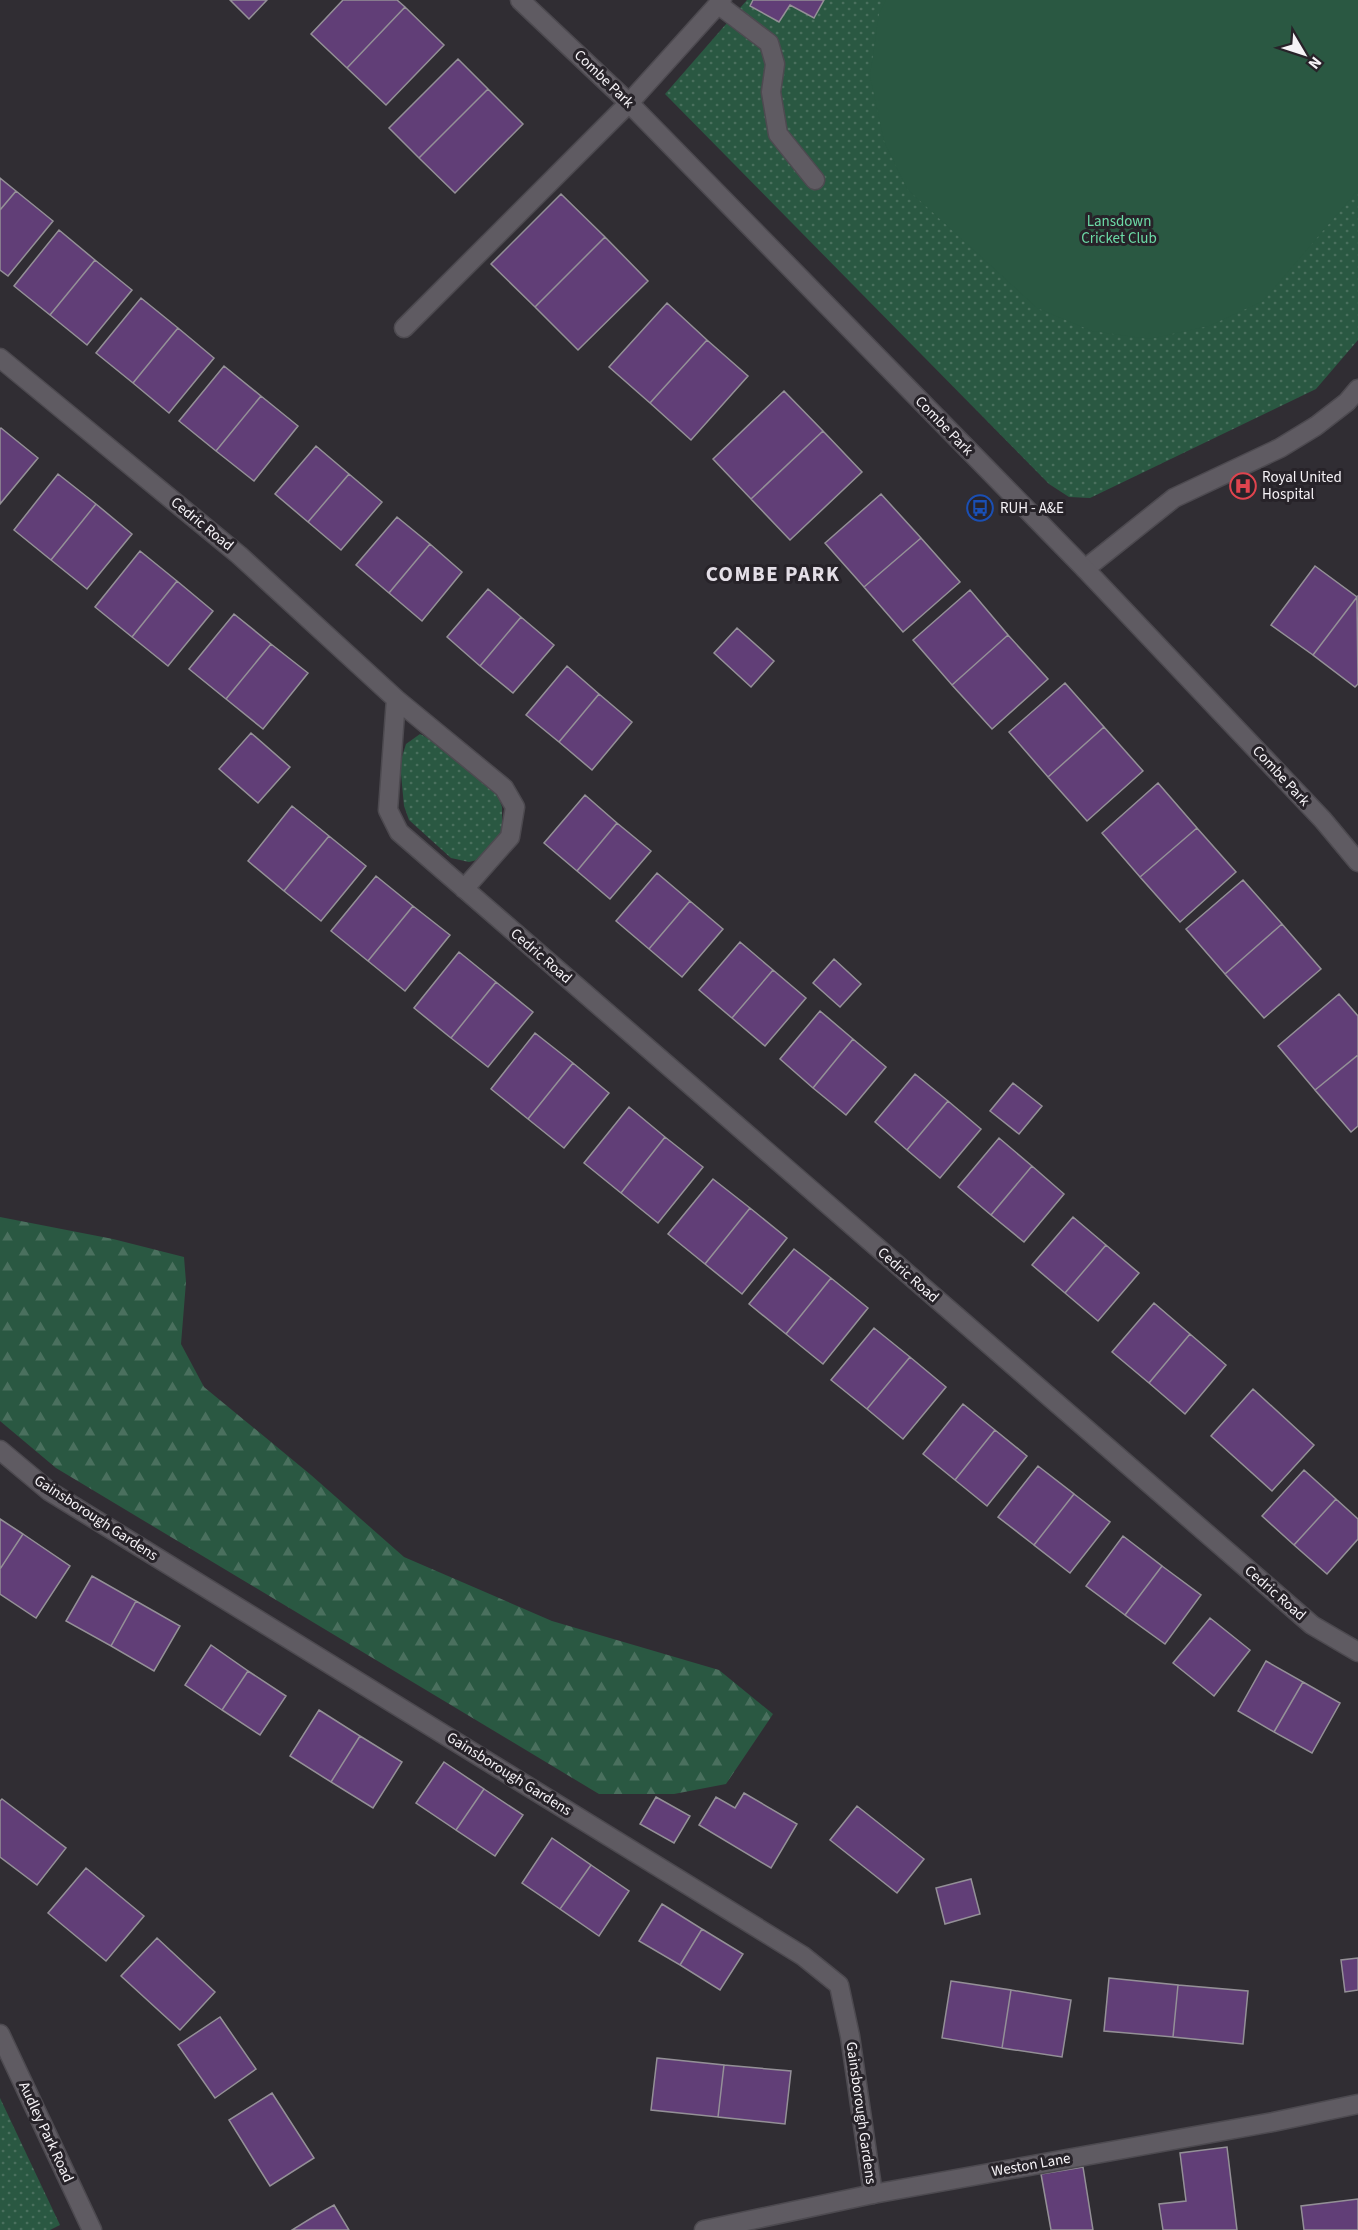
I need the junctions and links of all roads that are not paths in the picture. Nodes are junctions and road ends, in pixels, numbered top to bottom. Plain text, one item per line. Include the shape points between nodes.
1 (520, 0) edge
2 (721, 2) edge
3 (629, 103) junction
4 (815, 180) dead end
5 (404, 328) dead end
6 (0, 358) edge
7 (1354, 397) edge
8 (1084, 569) junction
9 (396, 699) junction
10 (1358, 862) edge
11 (464, 889) junction
12 (0, 1450) edge
13 (1358, 1652) edge
14 (0, 2034) edge
15 (1358, 2104) edge
16 (873, 2194) junction
17 (92, 2230) edge
18 (704, 2230) edge

1 - 3 street, Combe Park
2 - 3 street
2 - 4 street via 769,43 775,64 771,92 778,134
3 - 5 street
3 - 8 street, Combe Park
6 - 9 street, Cedric Road via 239,555
7 - 8 street via 1281,448 1174,498
8 - 10 street, Combe Park via 1323,820
9 - 11 street, Cedric Road via 388,810 399,832
9 - 11 street, Cedric Road via 504,788 515,807 510,837
11 - 13 street, Cedric Road via 1303,1617
12 - 16 street, Gainsborough Gardens via 49,1491 803,1956 839,1985
14 - 17 street, Audley Park Road
15 - 16 street, Weston Lane
16 - 18 street, Weston Lane

